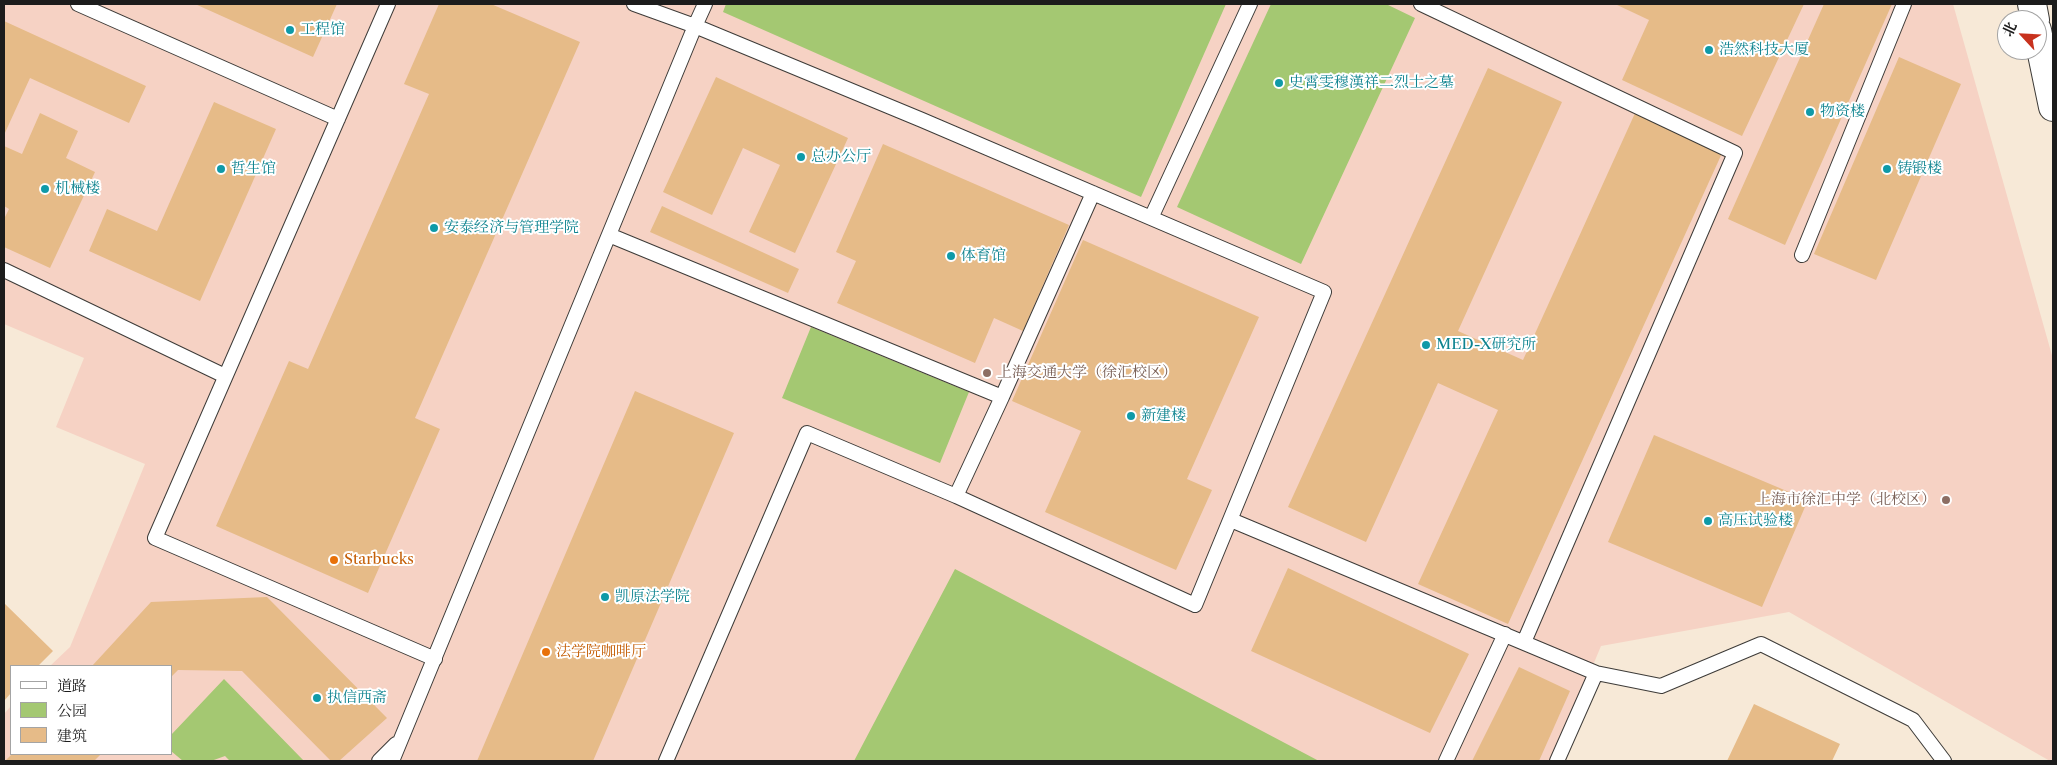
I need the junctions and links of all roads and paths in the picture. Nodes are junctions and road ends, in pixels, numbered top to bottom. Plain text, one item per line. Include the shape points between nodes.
1 (78, 4) edge
2 (388, 4) edge
3 (634, 4) edge
4 (705, 4) edge
5 (1250, 4) edge
6 (1421, 4) edge
7 (1904, 4) edge
8 (695, 26) junction
9 (2043, 60) edge
10 (2053, 107) edge
11 (338, 119) junction
12 (1093, 193) junction
13 (1151, 218) junction
14 (609, 235) junction
15 (1802, 255) dead end
16 (4, 270) edge
17 (225, 376) junction
18 (1002, 397) junction
19 (956, 496) junction
20 (1231, 520) junction
21 (1505, 634) junction
22 (1524, 642) junction
23 (435, 659) junction
24 (1596, 673) junction
25 (402, 738) junction
26 (379, 761) edge
27 (392, 761) edge
28 (666, 761) edge
29 (1446, 761) edge
30 (1557, 761) edge
31 (1944, 761) edge

1 - 11 lane
2 - 11 lane
3 - 8 lane
4 - 8 lane
5 - 13 lane
6 - 22 lane via 1735,153
7 - 15 lane
8 - 12 lane
8 - 14 lane
9 - 10 street
11 - 17 lane
12 - 13 lane
12 - 18 lane
13 - 20 lane via 1324,292
14 - 18 lane
14 - 23 lane
16 - 17 lane
17 - 23 lane via 155,538
18 - 19 lane
19 - 20 lane via 1195,605
19 - 28 lane via 807,432
20 - 21 lane
21 - 22 lane
21 - 29 lane
22 - 24 lane
23 - 25 lane
24 - 30 lane
24 - 31 lane via 1660,686 1761,644 1913,720
25 - 26 lane
25 - 27 lane

